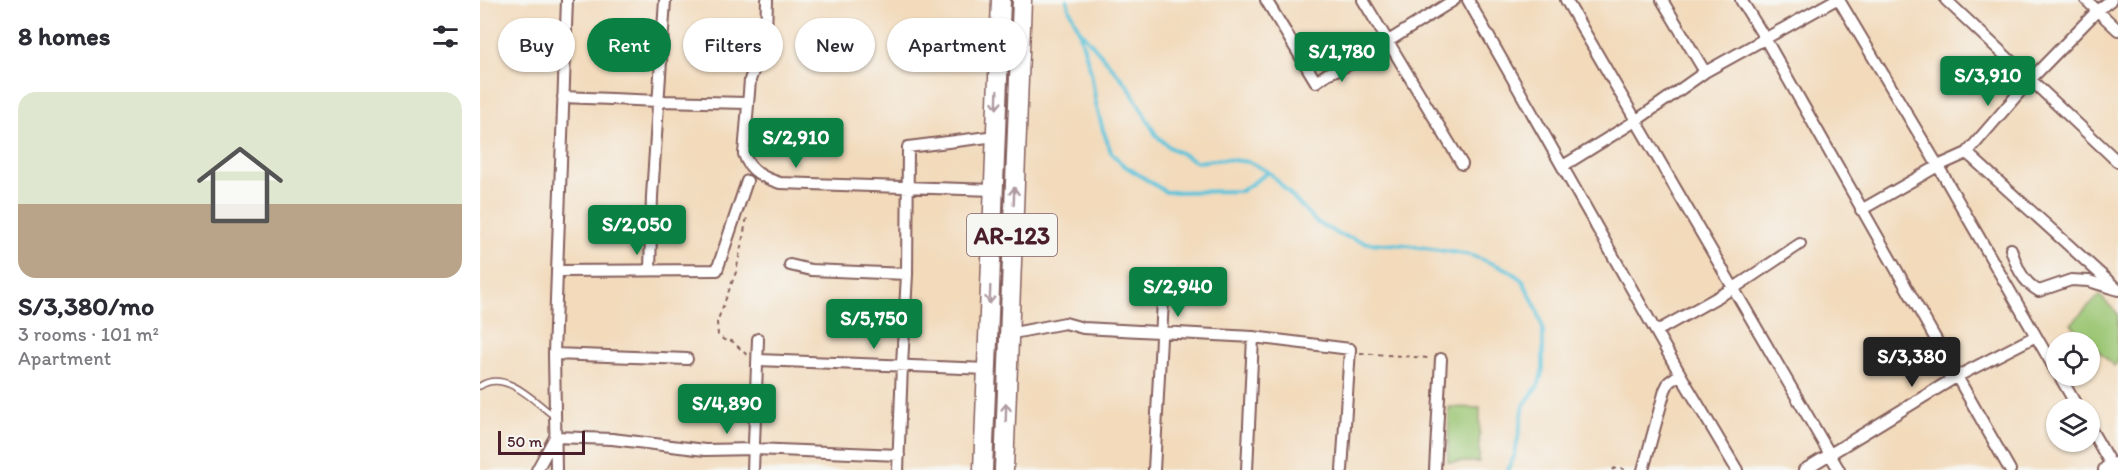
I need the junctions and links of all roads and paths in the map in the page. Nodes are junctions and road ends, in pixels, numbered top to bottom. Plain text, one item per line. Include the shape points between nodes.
1 (567, 0) edge
2 (665, 0) edge
3 (767, 0) edge
4 (1001, 0) edge
5 (1022, 0) edge
6 (1266, 0) edge
7 (1363, 0) edge
8 (1454, 0) edge
9 (1468, 0) edge
10 (1566, 0) edge
11 (1662, 0) edge
12 (1741, 0) edge
13 (1837, 0) edge
14 (1946, 0) edge
15 (2086, 0) edge
16 (2111, 0) edge
17 (2097, 11) junction
18 (2118, 30) edge
19 (1766, 40) junction
20 (1387, 41) junction
21 (1705, 72) junction
22 (2031, 80) junction
23 (563, 97) junction
24 (659, 102) junction
25 (747, 102) junction
26 (1637, 120) junction
27 (996, 136) junction
28 (1968, 153) junction
29 (2118, 162) edge
30 (1462, 164) dead end
31 (1563, 166) junction
32 (1938, 166) junction
33 (747, 181) dead end
34 (907, 186) junction
35 (994, 190) junction
36 (743, 194) junction
37 (1861, 210) junction
38 (1800, 244) dead end
39 (2011, 249) dead end
40 (790, 265) dead end
41 (650, 270) junction
42 (557, 271) junction
43 (907, 274) junction
44 (1164, 281) dead end
45 (1734, 288) junction
46 (2118, 290) edge
47 (1160, 331) junction
48 (1657, 331) junction
49 (1008, 334) junction
50 (2036, 336) junction
51 (1253, 337) junction
52 (758, 339) dead end
53 (1350, 349) junction
54 (2046, 353) edge
55 (554, 354) junction
56 (687, 358) dead end
57 (1441, 359) joint
58 (758, 360) junction
59 (902, 365) junction
60 (988, 369) junction
61 (1680, 374) junction
62 (1956, 377) junction
63 (480, 386) edge
64 (555, 417) junction
65 (555, 437) junction
66 (2100, 445) edge
67 (753, 449) junction
68 (899, 455) junction
69 (1830, 455) junction
70 (2113, 468) edge
71 (537, 470) edge
72 (556, 470) edge
73 (753, 470) edge
74 (898, 470) edge
75 (983, 470) edge
76 (1004, 470) edge
77 (1154, 470) edge
78 (1247, 470) edge
79 (1342, 470) edge
80 (1435, 470) edge
81 (1612, 470) edge
82 (1625, 470) edge
83 (1642, 470) edge
84 (1737, 470) edge
85 (1804, 470) edge
86 (1839, 470) edge
87 (2010, 470) edge

1 - 23 street
2 - 24 street
3 - 25 street via 766,34
4 -> 27 main road, AR-123
49 -> 5 main road, AR-123
6 - 20 street via 1316,82
7 - 20 street
8 - 20 street
9 - 31 street
10 - 26 street
11 - 21 street
12 - 19 street
13 - 19 street
13 - 32 street
14 - 22 street
15 - 17 street
16 - 17 street
17 - 18 street
17 - 22 street
19 - 21 street
19 - 37 street
20 - 30 street
21 - 26 street
22 - 28 street
22 - 29 street
23 - 24 street
23 - 42 street
24 - 25 street
24 - 41 street
25 - 34 street via 744,154 746,162 764,177 780,183
26 - 31 street
26 - 45 street
27 - 34 street via 908,147
27 - 35 main road, AR-123
28 - 32 street
28 - 46 street
31 - 48 street
32 - 37 street
32 - 50 street
33 - 36 street
34 - 35 street
34 - 43 street
35 -> 60 main road, AR-123
36 - 41 street via 717,270
36 - 58 path via 748,210 746,226 731,289 717,322 718,335
37 - 62 street
38 - 45 street
39 - 46 street via 2022,276 2039,291 2071,280
40 - 43 street via 811,270
41 - 42 street
42 - 55 street
43 - 59 street
44 - 47 street
45 - 48 street
45 - 69 street
47 - 49 street via 1083,328 1065,323
47 - 51 street
47 - 77 street
48 - 61 street
76 -> 49 main road, AR-123
50 - 54 street
50 - 62 street
51 - 53 street
51 - 78 street
52 - 58 street
53 - 57 path
53 - 79 street
55 - 56 street
55 - 64 street
57 - 80 street
58 - 59 street
58 - 67 street
59 - 60 street
59 - 68 street
60 - 75 main road, AR-123
61 - 83 street via 1665,390
61 - 84 street
62 - 69 street
62 - 87 street
63 - 64 lane via 495,379 505,382
64 - 65 street
65 - 67 street via 705,450
65 - 71 street
65 - 72 street
66 - 70 street
67 - 68 street
67 - 73 street
68 - 74 street
69 - 85 street
69 - 86 street
81 - 82 path

